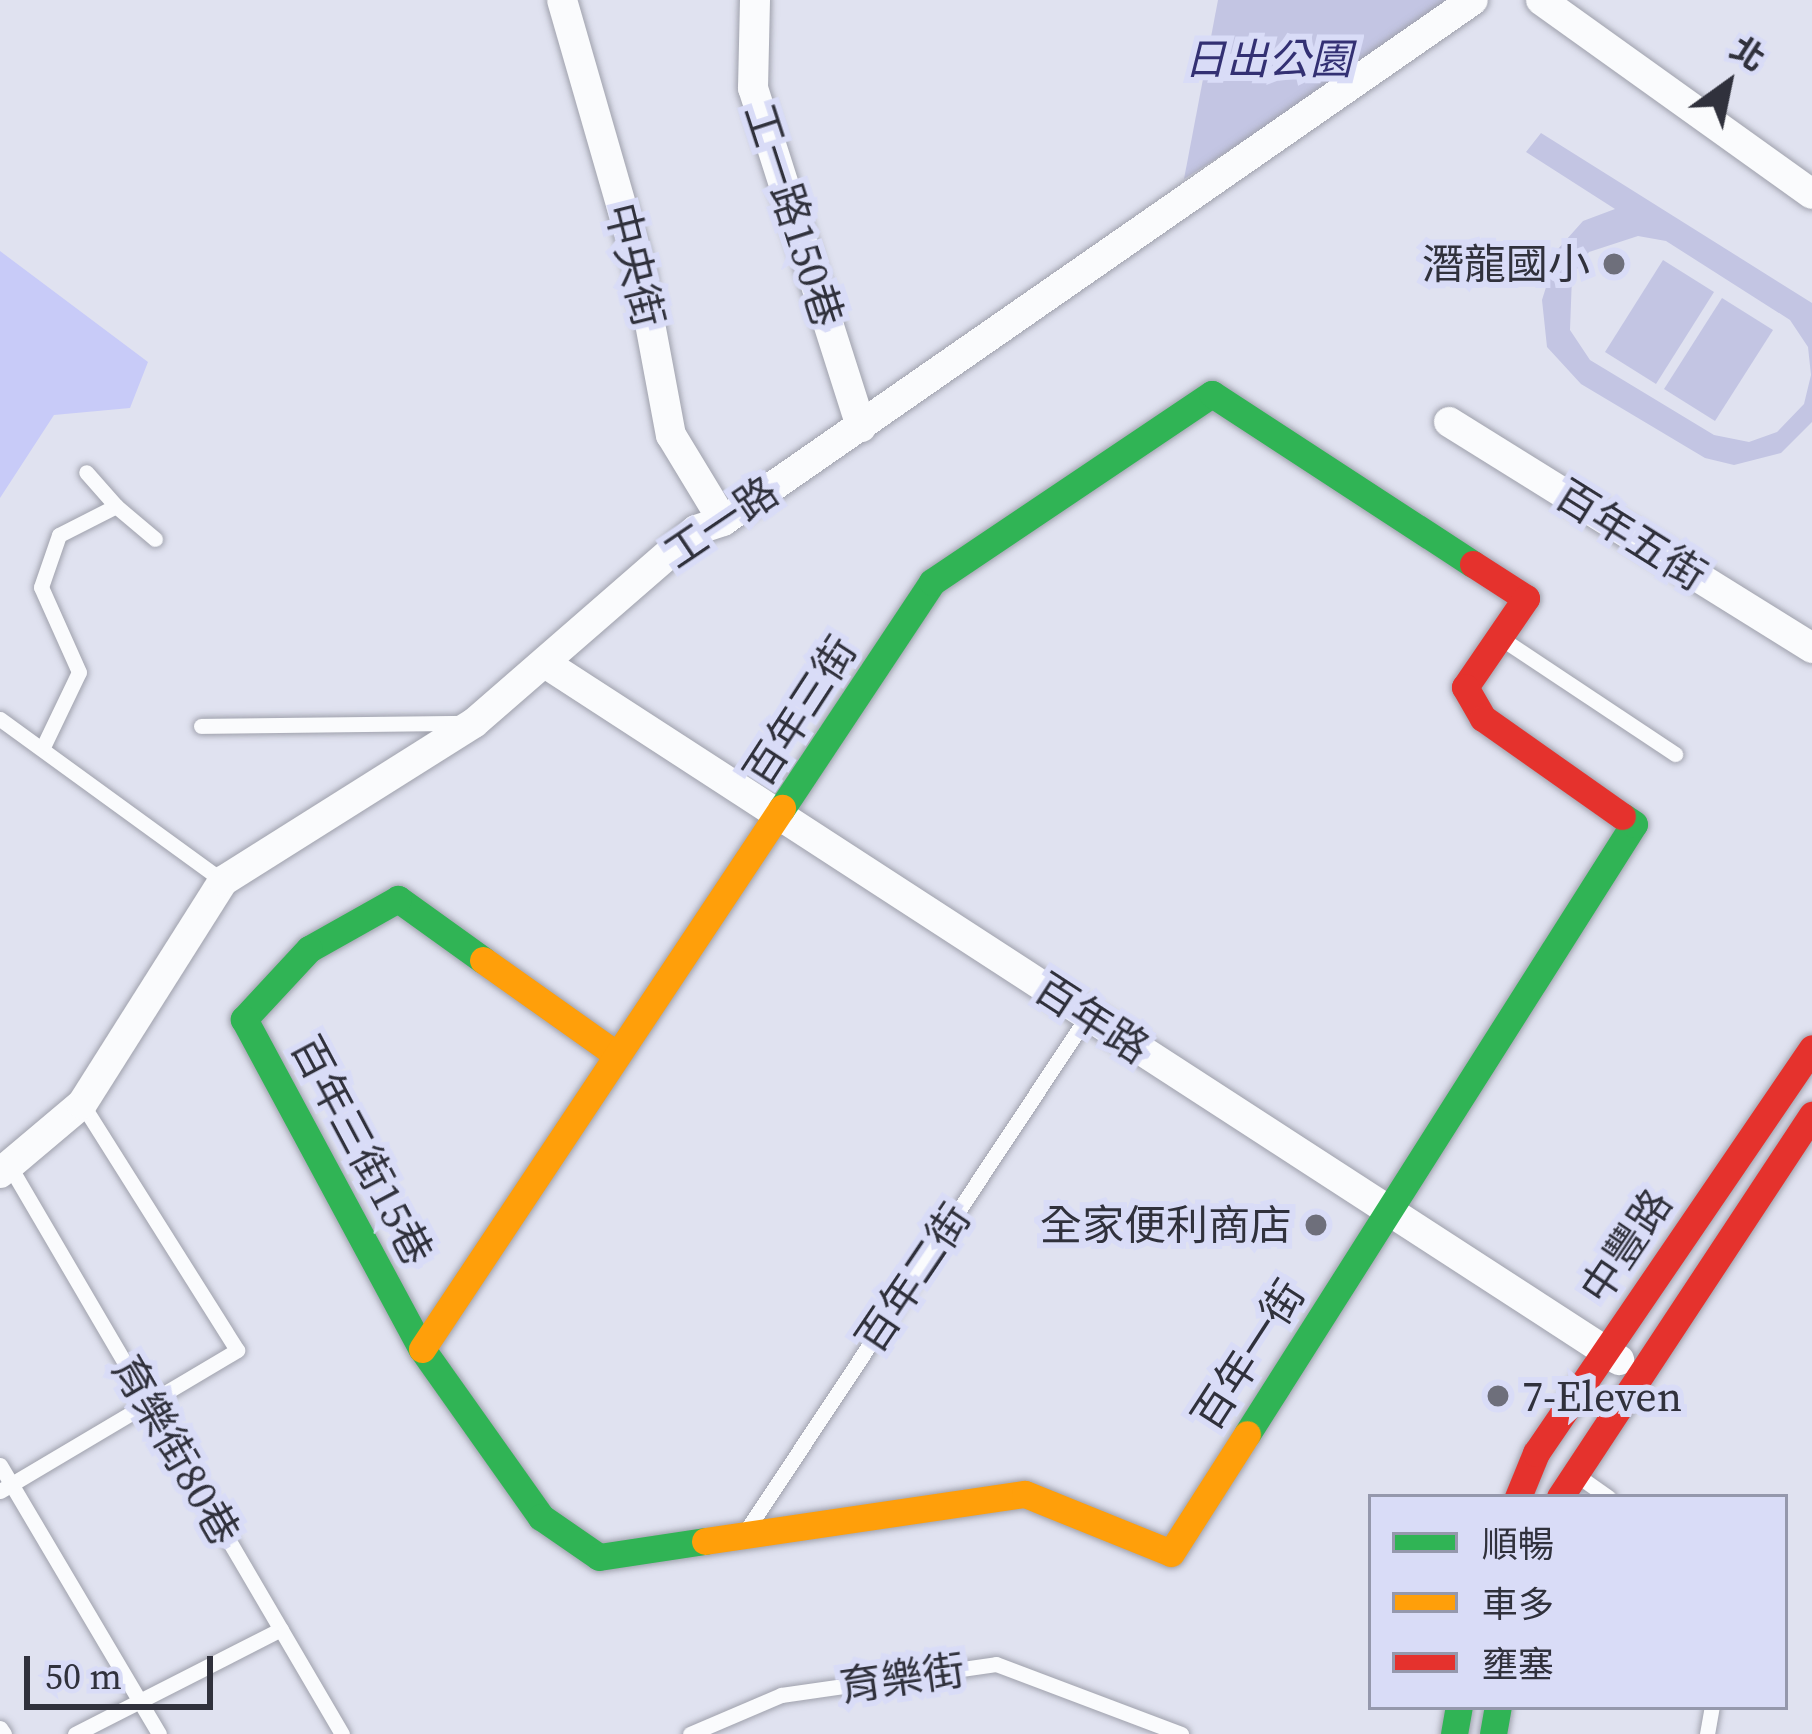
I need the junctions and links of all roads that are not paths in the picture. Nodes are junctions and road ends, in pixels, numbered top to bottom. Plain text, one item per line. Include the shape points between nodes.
1 (562, 0) edge
2 (755, 0) edge
3 (1473, 0) edge
4 (1541, 0) edge
5 (1812, 194) edge
6 (1449, 422) dead end
7 (861, 427) junction
8 (86, 472) dead end
9 (116, 506) junction
10 (723, 521) junction
11 (155, 539) dead end
12 (1499, 638) junction
13 (1812, 648) edge
14 (548, 664) junction
15 (0, 719) edge
16 (474, 723) junction
17 (201, 726) dead end
18 (43, 747) junction
19 (1675, 754) dead end
20 (782, 817) junction
21 (223, 881) junction
22 (1088, 1016) junction
23 (1811, 1051) edge
24 (616, 1054) junction
25 (82, 1104) junction
26 (1812, 1115) edge
27 (4, 1169) edge
28 (1390, 1212) junction
29 (422, 1349) junction
30 (1605, 1352) junction
31 (1637, 1372) junction
32 (150, 1406) junction
33 (0, 1465) edge
34 (1565, 1484) edge
35 (6, 1488) edge
36 (1519, 1494) edge
37 (1598, 1494) edge
38 (739, 1541) junction
39 (281, 1629) junction
40 (139, 1700) junction
41 (75, 1734) edge
42 (159, 1734) edge
43 (342, 1734) edge
44 (690, 1734) edge
45 (1181, 1734) edge

1 - 10 street, 中央街 via 640,269 671,435
2 - 7 street, 工一路150巷 via 753,88
3 - 7 street, 工一路
4 - 5 street
6 - 13 street, 百年五街
7 - 10 street, 工一路
8 - 9 lane
9 - 11 lane
9 - 18 lane via 59,535 41,587 79,672
10 - 14 street, 工一路 via 696,530
12 - 19 lane
12 - 20 street, 百年三街 via 1526,598 1212,394 932,582
12 - 28 street, 百年一街 via 1465,687 1483,718 1634,824
14 - 16 street, 工一路
14 - 20 street, 百年路
15 - 18 lane
16 - 17 lane
16 - 21 street, 工一路
18 - 21 lane
20 - 22 street, 百年路
20 - 24 street, 百年三街
21 - 25 street, 工一路
22 - 28 street, 百年路
22 - 38 lane, 百年二街
23 - 30 street, 中豐路
24 - 29 street, 百年三街
24 - 29 street, 百年三街15巷 via 398,899 309,949 244,1019
25 - 27 street, 工一路
25 - 32 lane via 237,1350
26 - 31 street, 中豐路
27 - 32 lane, 育樂街80巷
28 - 30 street, 百年路
28 - 38 street, 百年一街 via 1171,1553 1024,1494
29 - 38 street via 541,1517 599,1557
30 - 31 street, 百年路
30 - 36 street, 中豐路 via 1536,1453
31 - 34 street, 中豐路
32 - 35 lane
32 - 39 lane, 育樂街80巷
33 - 35 lane
34 - 37 lane
35 - 40 lane
39 - 40 lane
39 - 43 lane, 育樂街80巷
40 - 41 lane
40 - 42 lane
44 - 45 lane, 育樂街 via 781,1695 996,1664

